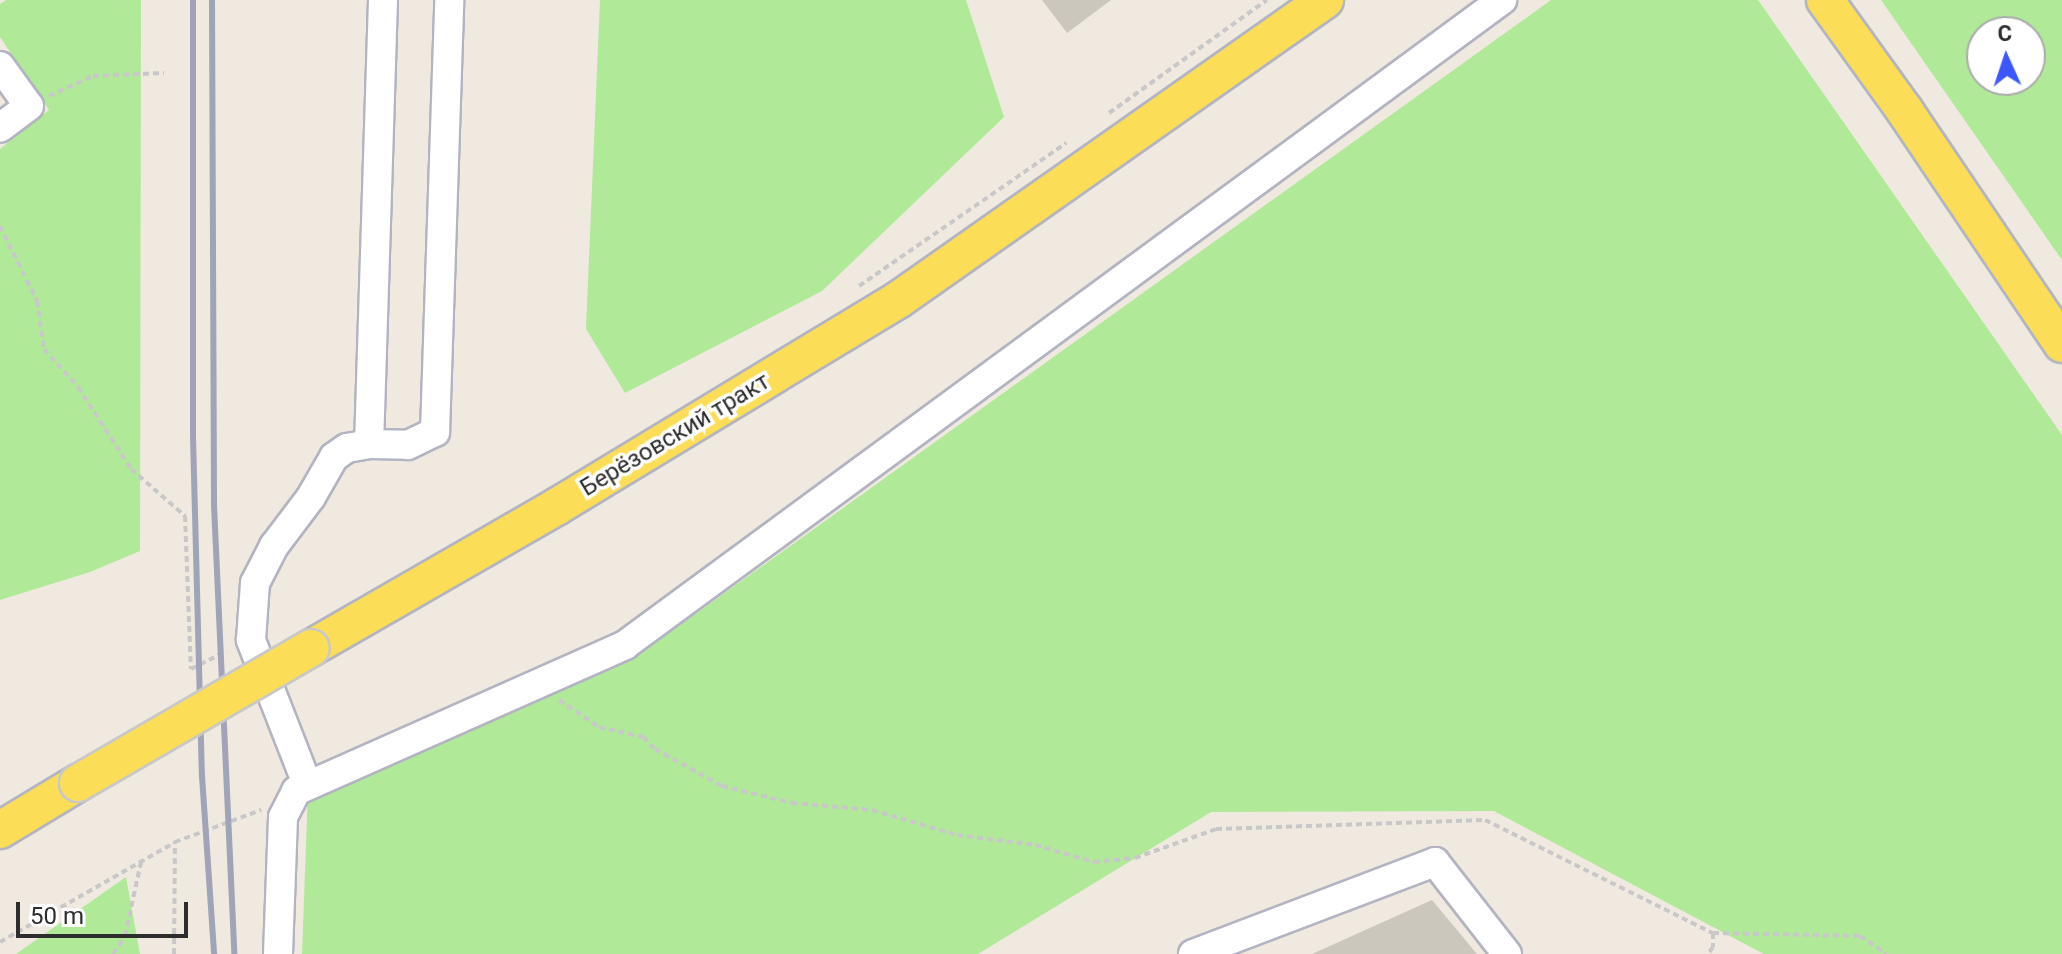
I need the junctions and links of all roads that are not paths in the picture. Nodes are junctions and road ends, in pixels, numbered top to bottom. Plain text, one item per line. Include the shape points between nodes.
1 (383, 0) edge
2 (449, 0) edge
3 (1325, 0) edge
4 (1502, 0) edge
5 (1825, 0) edge
6 (0, 66) edge
7 (0, 128) edge
8 (2062, 344) edge
9 (369, 444) junction
10 (298, 792) junction
11 (0, 830) edge
12 (278, 954) edge
13 (1193, 954) edge
14 (1507, 954) edge

1 - 9 street
2 - 9 street via 435,432 408,445
3 - 11 main road, Берёзовский тракт, bridge via 898,300 556,507
4 - 10 street via 625,645
5 - 8 main road
6 - 7 street via 29,106
9 - 10 street via 334,457 255,583 251,640
10 - 12 street via 283,817
13 - 14 street via 1435,862

